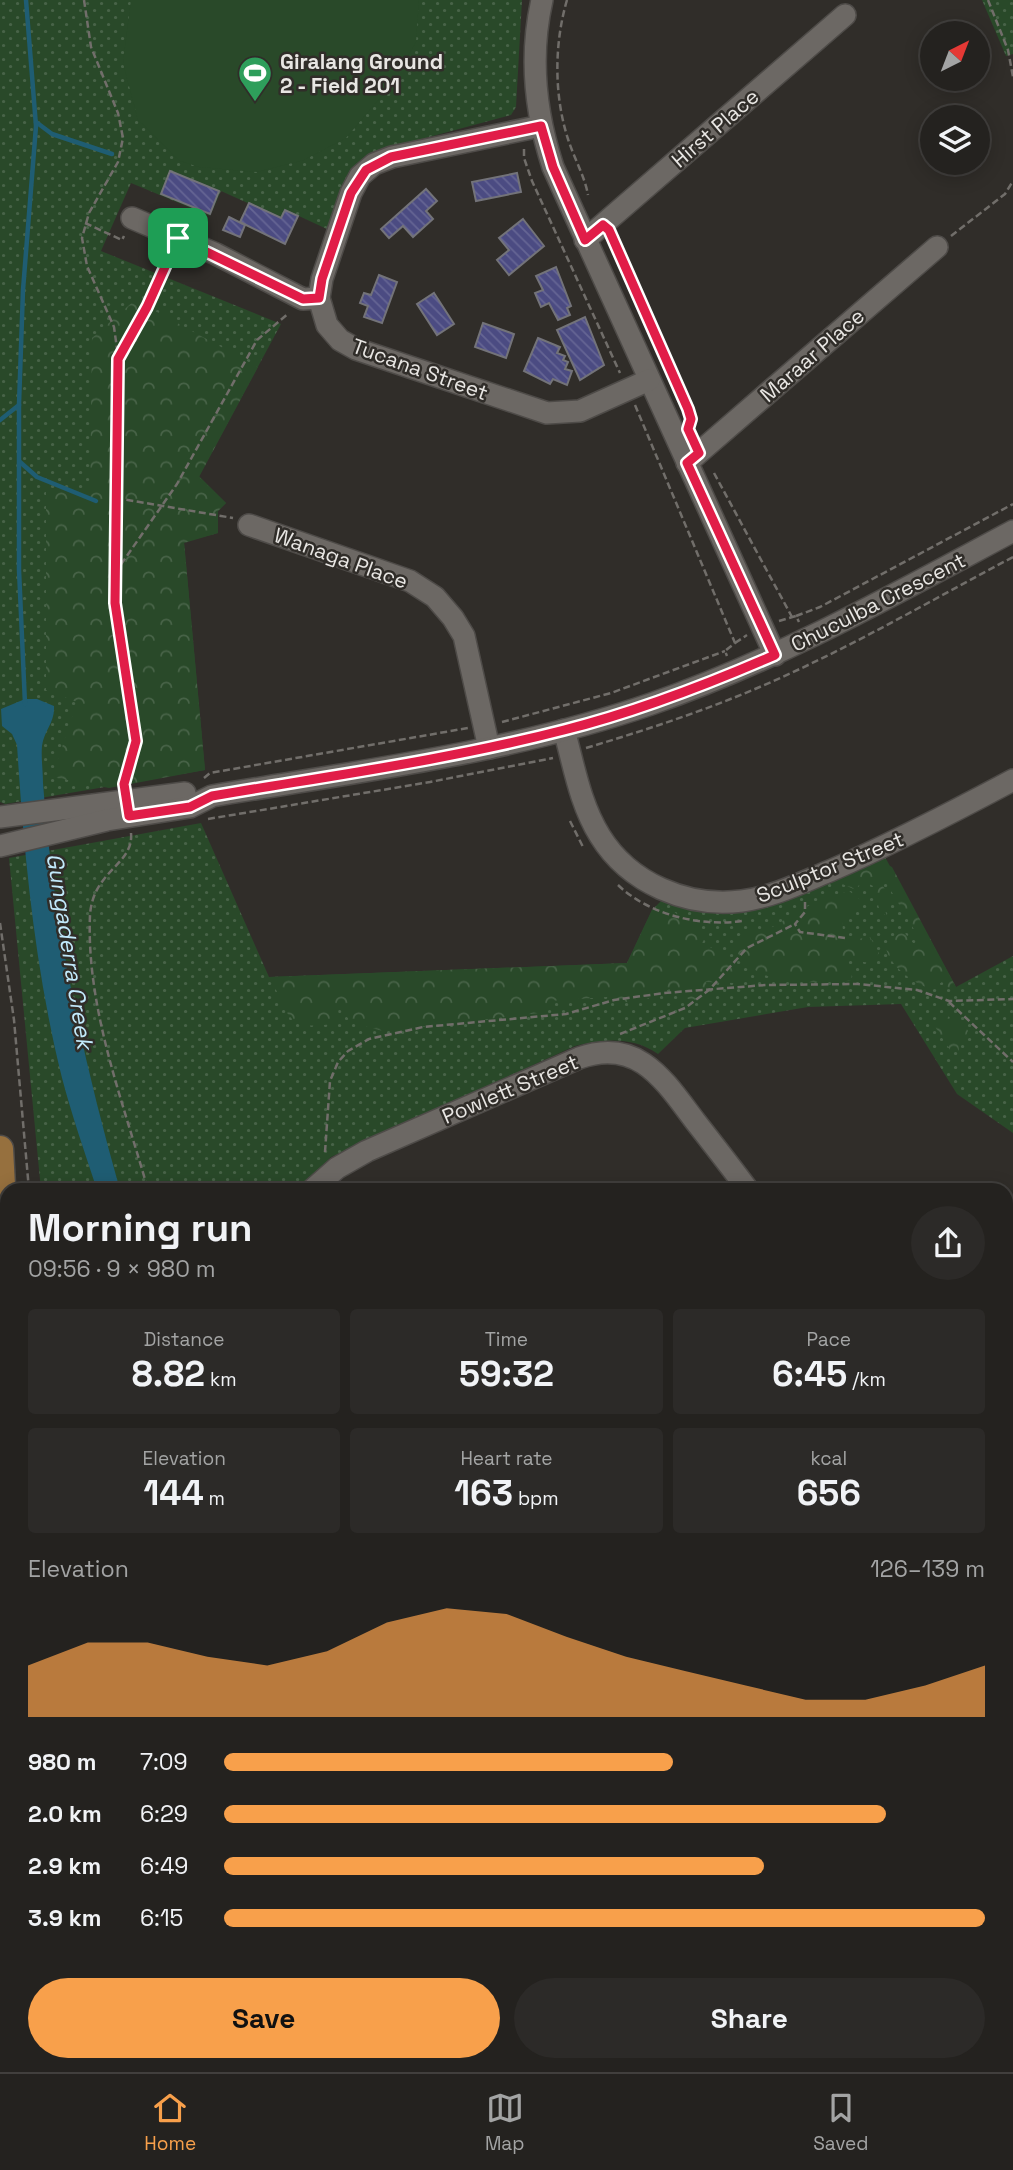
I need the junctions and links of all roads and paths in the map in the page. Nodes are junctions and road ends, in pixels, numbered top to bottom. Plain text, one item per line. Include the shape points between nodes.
1 (84, 0) edge
2 (542, 0) edge
3 (567, 0) edge
4 (988, 0) edge
5 (845, 15) dead end
6 (1013, 76) edge
7 (541, 126) junction
8 (1013, 181) edge
9 (589, 199) dead end
10 (132, 218) joint
11 (85, 223) junction
12 (603, 225) junction
13 (178, 238) junction
14 (585, 240) junction
15 (937, 247) joint
16 (310, 298) junction
17 (118, 359) junction
18 (649, 380) junction
19 (693, 458) junction
20 (116, 498) junction
21 (1013, 504) edge
22 (164, 506) junction
23 (249, 525) joint
24 (1013, 531) edge
25 (115, 573) junction
26 (725, 651) dead end
27 (775, 655) junction
28 (484, 725) junction
29 (564, 730) junction
30 (489, 748) junction
31 (554, 757) dead end
32 (554, 763) dead end
33 (1013, 780) edge
34 (207, 787) junction
35 (127, 808) junction
36 (3, 817) edge
37 (568, 817) dead end
38 (61, 821) junction
39 (4, 845) edge
40 (587, 852) dead end
41 (616, 883) dead end
42 (797, 884) junction
43 (747, 920) dead end
44 (0, 923) edge
45 (795, 924) junction
46 (845, 938) dead end
47 (709, 990) junction
48 (1013, 999) edge
49 (949, 1001) junction
50 (617, 1037) dead end
51 (1013, 1062) edge
52 (0, 1149) edge
53 (2, 1183) edge
54 (28, 1183) edge
55 (146, 1183) edge
56 (317, 1183) edge
57 (320, 1183) edge
58 (743, 1183) edge

1 - 11 path via 91,47 118,113 123,138 118,162
2 - 7 street via 534,57
3 - 9 path via 558,43 560,102
4 - 6 path
5 - 12 street, Hirst Place
7 - 14 street via 553,167
7 - 16 street via 391,157 366,170 351,193 322,279
8 - 15 path via 1005,194
10 - 11 path via 122,240
10 - 13 street
11 - 17 path via 83,254 114,327
12 - 14 street, Hirst Place
12 - 19 path via 688,409
13 - 16 street
13 - 17 path
14 - 18 street
15 - 19 street, Maraar Place
16 - 18 street, Tucana Street via 327,325 348,345 536,410 580,411
16 - 22 path via 257,341
17 - 20 path
18 - 19 street
19 - 21 path via 719,478 794,617
19 - 27 street
20 - 22 path
20 - 25 path
22 - 23 path via 228,516
22 - 25 path
23 - 28 street, Wanaga Place via 410,581 435,597 464,636
24 - 27 street, Chuculba Crescent
25 - 35 path via 116,616 136,741 124,784
26 - 28 path via 611,693
27 - 29 street, Chuculba Crescent via 650,705
28 - 30 street, Wanaga Place
28 - 34 path via 210,773
29 - 30 street, Chuculba Crescent
29 - 42 street, Sculptor Street via 593,824 611,851 635,874 678,896 710,902 759,898
30 - 34 street, Chuculba Crescent
31 - 32 path
33 - 42 street, Sculptor Street via 911,834
34 - 35 street, Chuculba Crescent
35 - 38 street, Chuculba Crescent
35 - 55 path via 132,841 129,851 96,888 90,935 96,1001
36 - 38 street, Chuculba Crescent
37 - 40 path
38 - 39 street, Chuculba Crescent
41 - 43 path via 668,914 715,922
42 - 45 path via 806,907
44 - 54 path via 17,1045
45 - 46 path via 800,932
45 - 47 path via 747,948
47 - 49 path via 858,984 917,990
47 - 50 path via 685,1008 624,1030
47 - 56 path via 614,1000 566,1014 424,1027 369,1039 348,1051 330,1081
48 - 49 path
49 - 51 path
52 - 53 main road
57 - 58 street, Powlett Street via 367,1151 579,1058 610,1052 631,1056 657,1073

